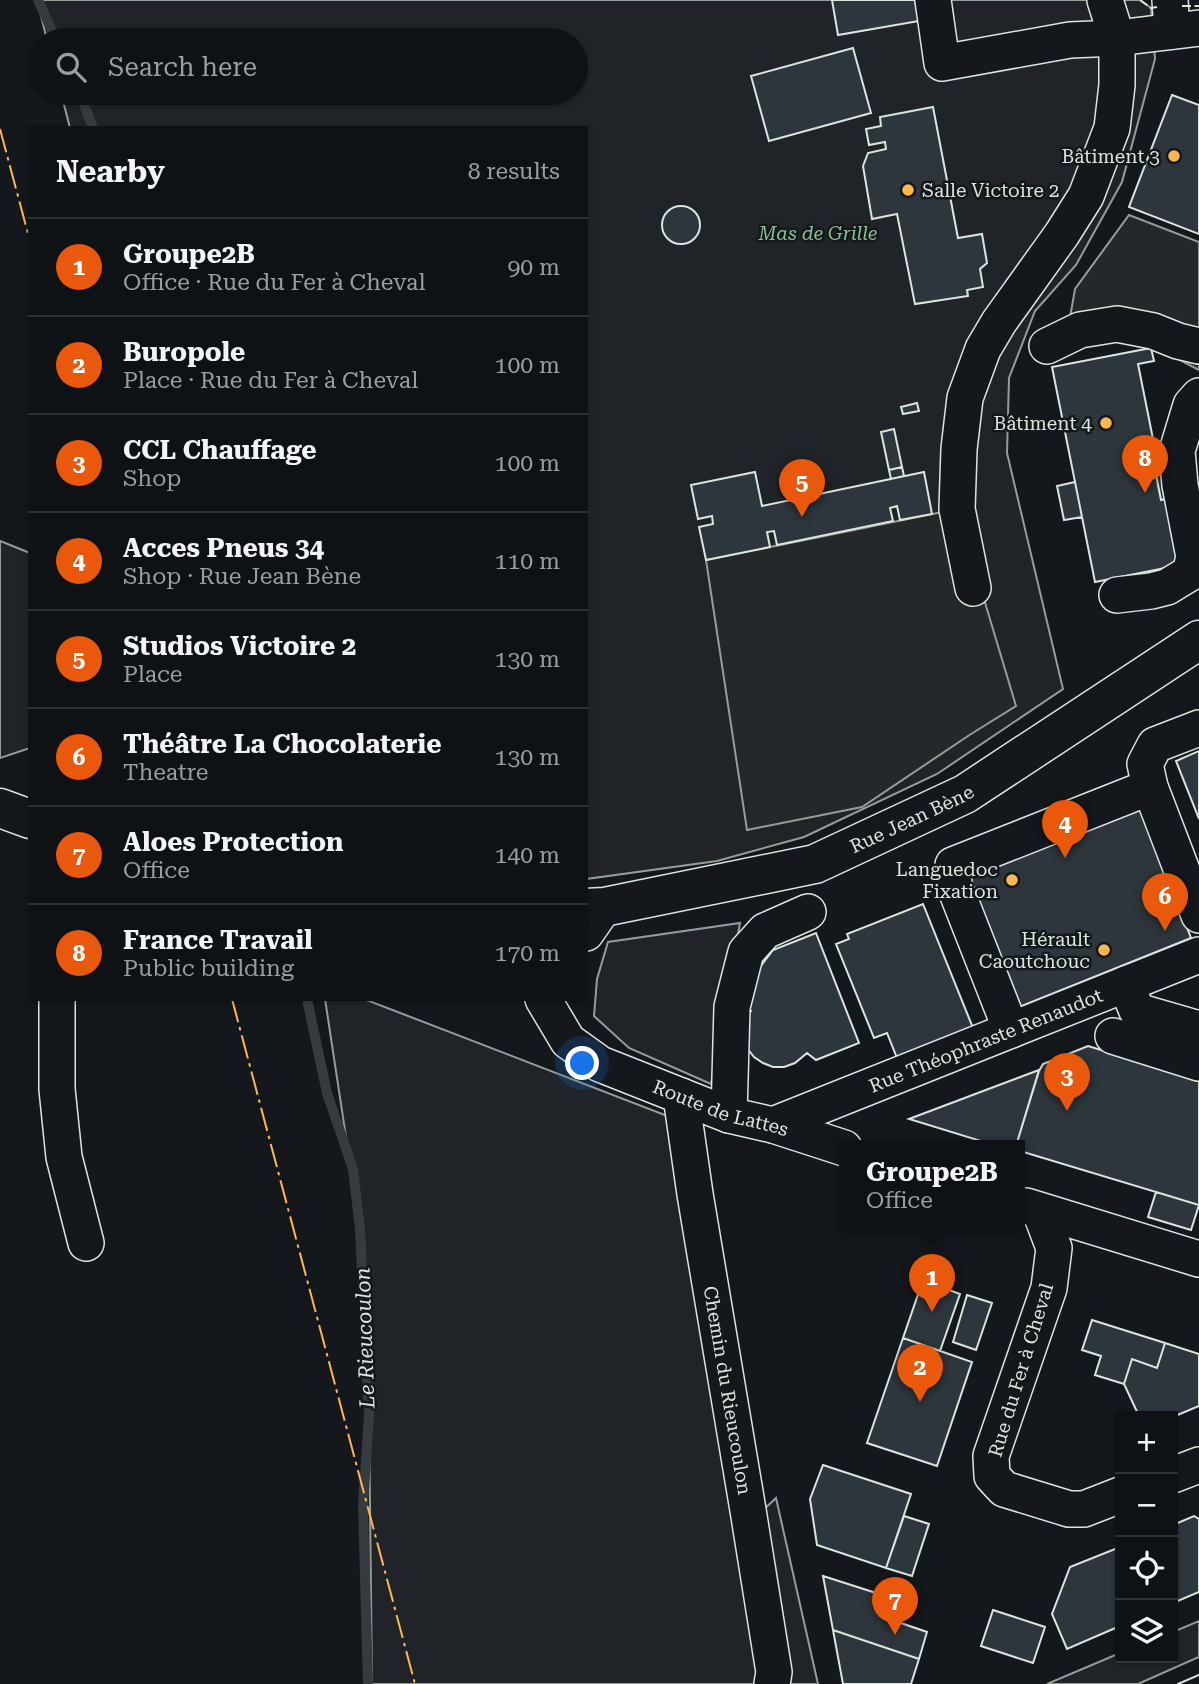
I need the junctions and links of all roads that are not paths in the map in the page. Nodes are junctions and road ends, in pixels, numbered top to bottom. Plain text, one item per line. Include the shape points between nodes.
1 (933, 0) edge
2 (1105, 0) edge
3 (1180, 20) edge
4 (1117, 38) junction
5 (1047, 346) dead end
6 (1199, 346) edge
7 (1199, 396) edge
8 (973, 588) dead end
9 (1117, 595) dead end
10 (1199, 640) edge
11 (1199, 729) edge
12 (1150, 787) junction
13 (0, 808) edge
14 (28, 818) edge
15 (808, 912) dead end
16 (1199, 915) edge
17 (592, 916) edge
18 (1199, 955) edge
19 (1126, 984) junction
20 (57, 1001) edge
21 (544, 1001) edge
22 (569, 1001) edge
23 (1011, 1030) junction
24 (1199, 1030) edge
25 (1113, 1036) dead end
26 (1199, 1063) edge
27 (600, 1064) junction
28 (681, 1096) junction
29 (729, 1115) junction
30 (773, 1125) junction
31 (839, 1146) edge
32 (1030, 1207) edge
33 (86, 1243) dead end
34 (1199, 1259) edge
35 (1199, 1465) edge
36 (1176, 1474) edge
37 (1115, 1497) edge
38 (772, 1684) edge

1 - 4 street via 943,63 1070,40
2 - 4 street
3 - 4 street
4 - 8 street via 1112,128 1086,196 983,349 965,398 957,509
5 - 6 street via 1080,330 1117,324
7 - 9 street via 1191,405 1177,451 1194,557 1190,573 1167,587
10 - 17 main road, Rue Jean Bène via 965,794 815,864
11 - 12 street via 1155,745 1145,764
12 - 16 street
12 - 23 street via 953,865 954,886
13 - 14 main road
15 - 29 street via 765,931 746,953 732,1007
18 - 19 street, Rue Théophraste Renaudot
19 - 23 street, Rue Théophraste Renaudot
19 - 24 street via 1137,1010
20 - 33 street via 57,1089 64,1157
21 - 27 street, Route de Lattes via 568,1041
22 - 27 street via 569,1012 584,1044
23 - 30 street, Rue Théophraste Renaudot
25 - 26 street
27 - 28 street, Route de Lattes
28 - 29 street, Route de Lattes
28 - 38 street, Chemin du Rieucoulon via 774,1672
29 - 30 street, Route de Lattes
30 - 31 street, Route de Lattes
32 - 34 street
32 - 37 street, Rue du Fer à Cheval via 1054,1248 1049,1288 991,1456 992,1476 1004,1489 1069,1509 1084,1509
35 - 36 street

